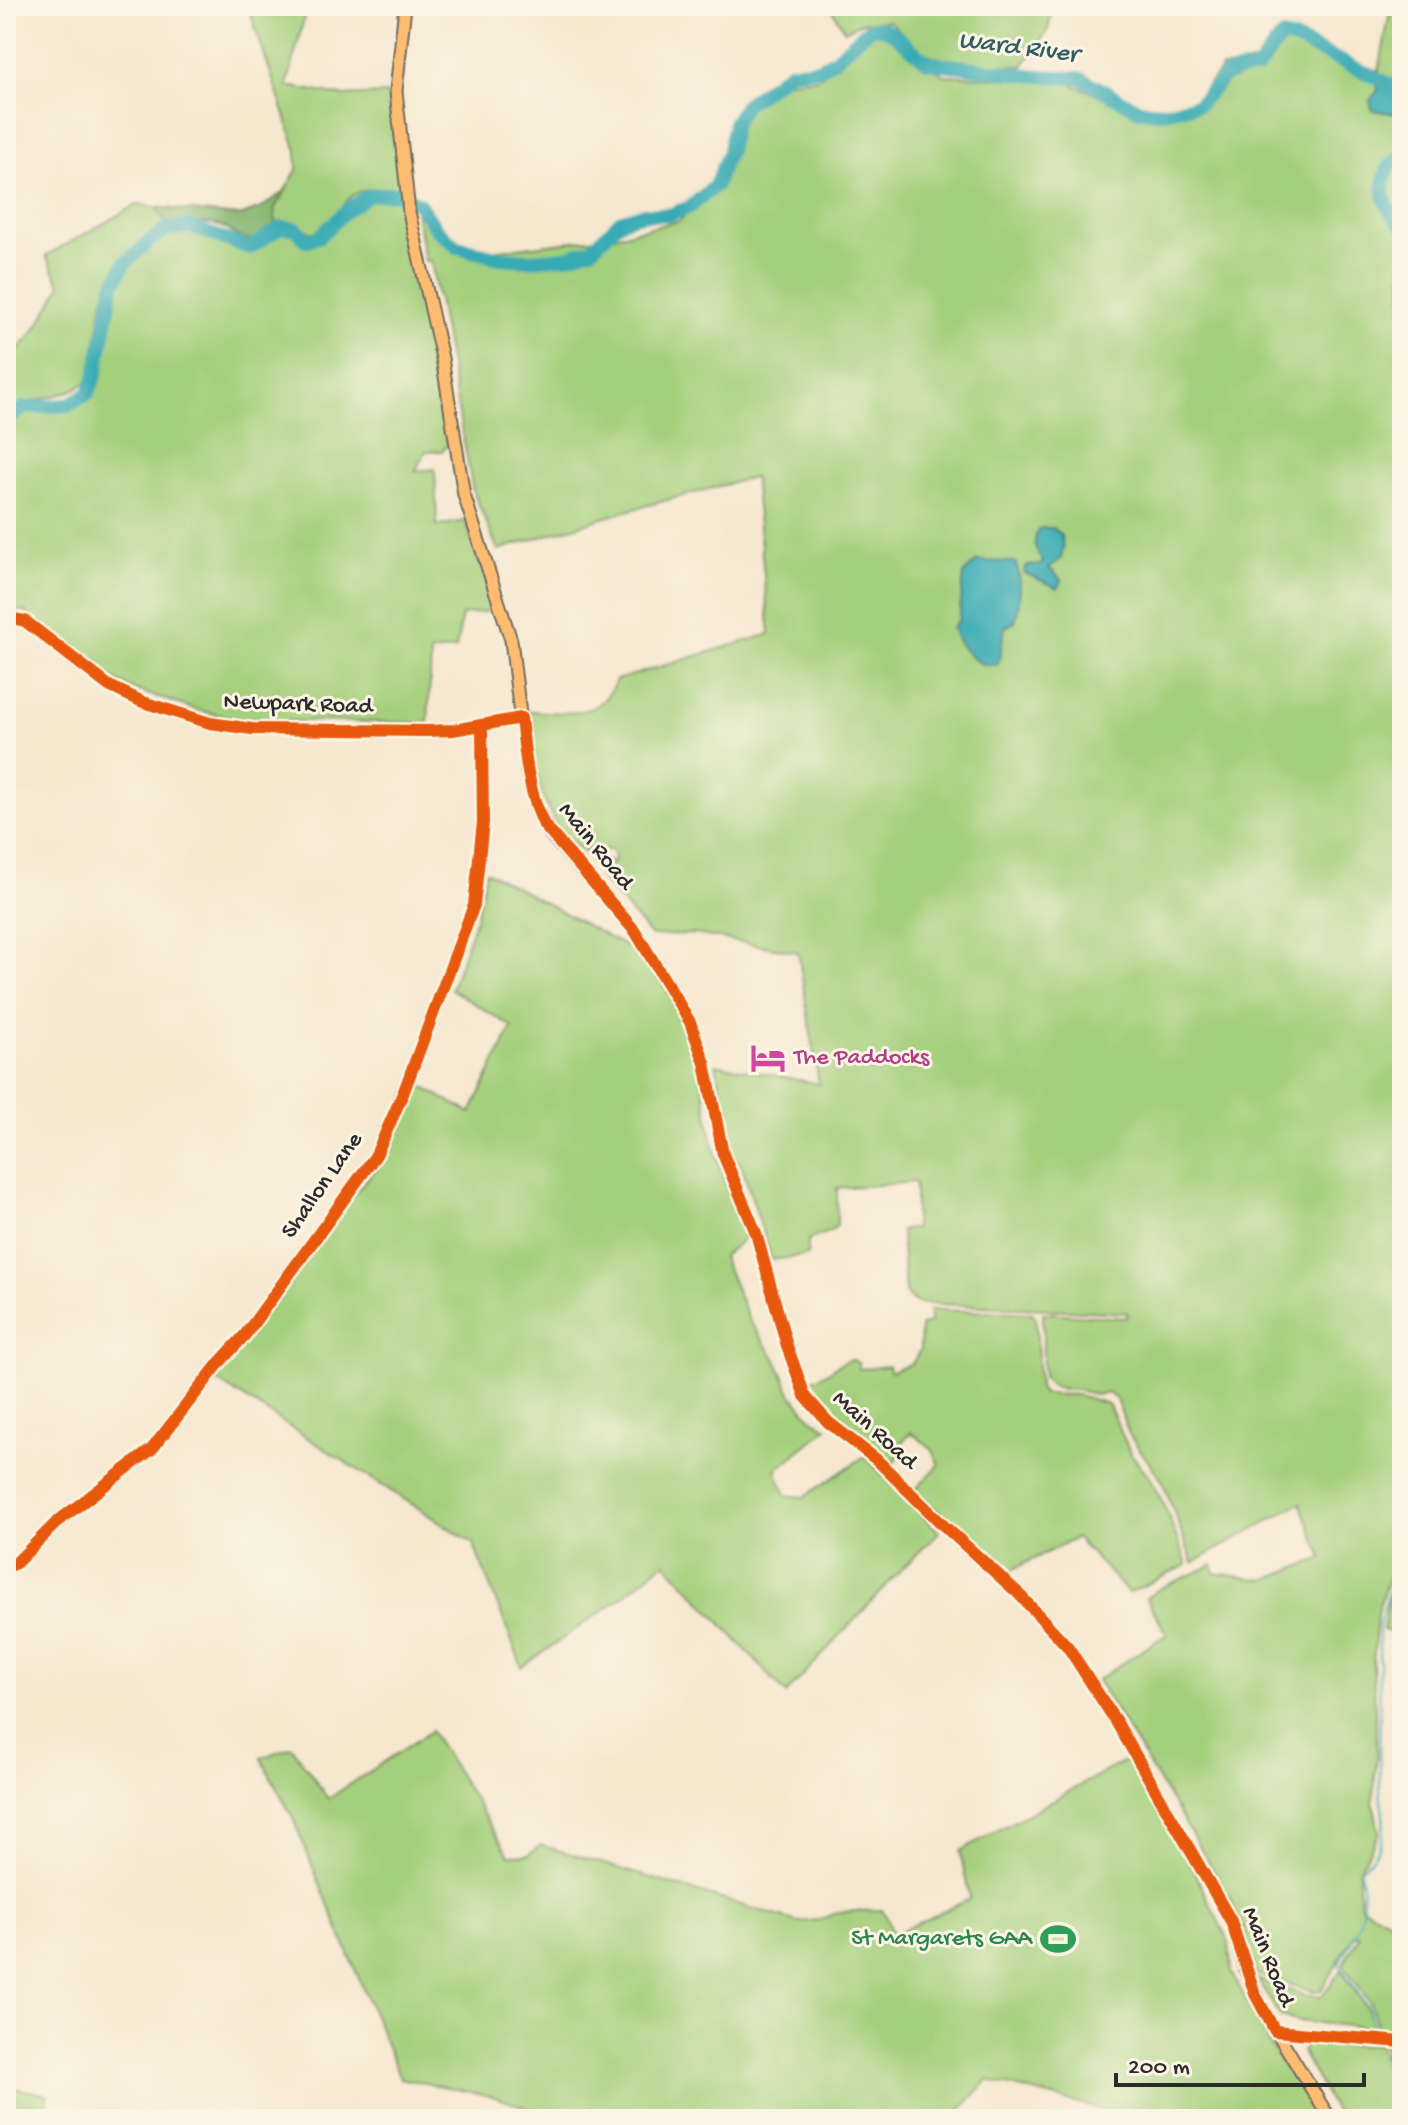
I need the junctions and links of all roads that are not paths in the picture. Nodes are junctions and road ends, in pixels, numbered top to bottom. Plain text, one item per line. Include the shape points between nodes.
1 (405, 6) edge
2 (6, 617) edge
3 (521, 718) junction
4 (482, 726) junction
5 (6, 1568) edge
6 (1275, 2031) junction
7 (1402, 2042) edge
8 (1330, 2119) edge

1 - 3 main road, Main Road via 396,91 409,212 442,358 464,495 511,640
2 - 4 main road, Newpark Road via 25,621 109,686 210,723 252,729 427,731
3 - 4 main road, Newpark Road
3 - 6 main road, Main Road via 527,772 544,825 635,931 690,1022 705,1063 723,1154 756,1233 805,1396 1017,1592 1068,1647 1231,1921 1255,1994
4 - 5 street, Shallon Lane via 483,822 474,905 376,1155 245,1335 152,1449
6 - 7 street
6 - 8 main road, Main Road

